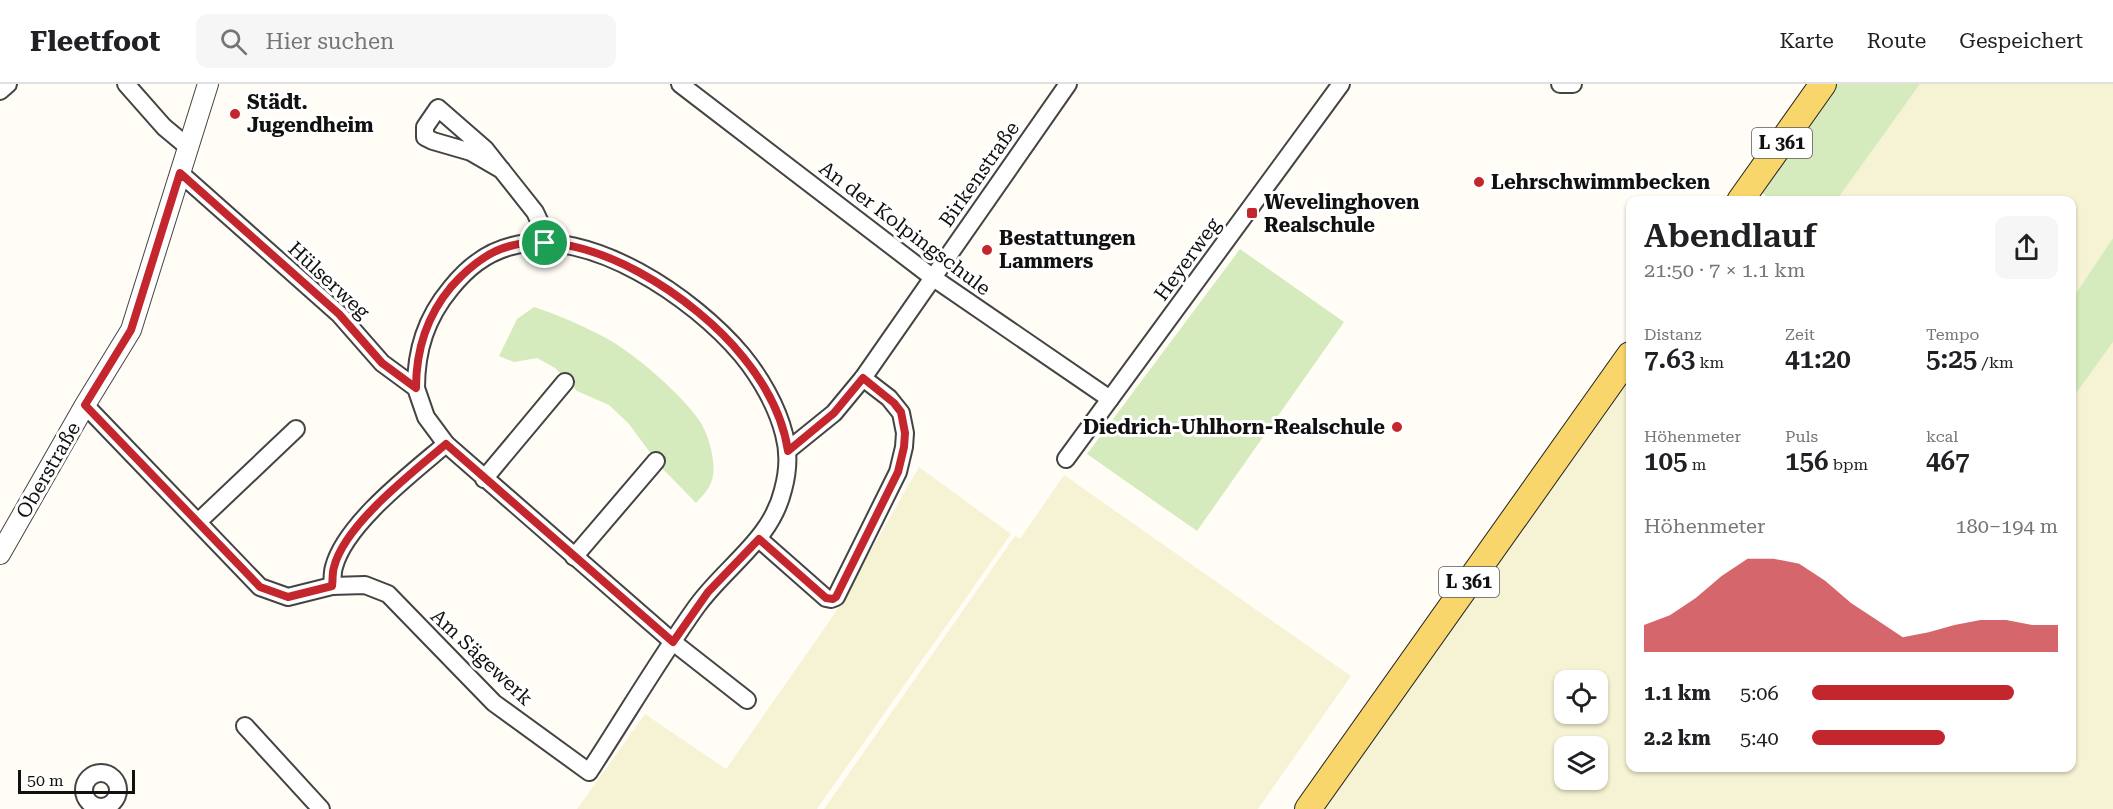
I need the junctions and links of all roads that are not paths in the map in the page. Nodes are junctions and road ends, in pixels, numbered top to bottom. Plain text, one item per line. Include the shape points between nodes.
1 (8, 84) edge
2 (126, 84) edge
3 (208, 84) edge
4 (1068, 84) edge
5 (1341, 84) edge
6 (1560, 84) edge
7 (1573, 84) edge
8 (1824, 84) edge
9 (688, 87) edge
10 (0, 91) edge
11 (188, 147) junction
12 (502, 170) dead end
13 (180, 173) junction
14 (1744, 196) edge
15 (545, 243) junction
16 (932, 277) junction
17 (1626, 362) edge
18 (863, 378) junction
19 (565, 382) dead end
20 (416, 388) junction
21 (1110, 399) junction
22 (85, 405) junction
23 (296, 429) dead end
24 (446, 444) junction
25 (788, 451) junction
26 (1066, 459) dead end
27 (656, 461) dead end
28 (484, 479) junction
29 (198, 522) junction
30 (759, 539) junction
31 (0, 554) edge
32 (574, 557) junction
33 (332, 586) junction
34 (673, 642) junction
35 (747, 700) dead end
36 (245, 726) dead end
37 (321, 809) edge
38 (1308, 809) edge

1 - 10 street
2 - 11 street via 169,132
3 - 11 street, Oberstraße
4 - 16 street, Birkenstraße
5 - 21 street, Heyerweg
6 - 7 street
8 - 14 main road, L 361
9 - 16 street, An der Kolpingschule
11 - 13 street, Oberstraße
12 - 15 street via 535,212
13 - 20 street, Hülserweg via 339,314 382,363
13 - 22 street, Oberstraße via 131,330
15 - 20 street via 519,244 494,252 454,284 423,335
15 - 25 street via 587,251 630,268 709,322 742,356 760,382 781,423
16 - 18 street, Birkenstraße
16 - 21 street, An der Kolpingschule
17 - 38 main road, L 361
18 - 25 street, Birkenstraße via 829,418
18 - 30 street via 901,412 904,447 898,472 836,597 826,598
19 - 28 street
20 - 24 street via 430,424
21 - 26 street, Heyerweg
22 - 29 street, Am Sägewerk
22 - 31 street, Oberstraße
23 - 29 street
24 - 28 street
24 - 33 street via 352,532 334,567
25 - 30 street via 783,492
27 - 32 street
28 - 32 street
29 - 33 street, Am Sägewerk via 260,587 288,597
30 - 34 street via 708,592
32 - 34 street
33 - 34 street, Am Sägewerk via 365,585 387,594 494,703 589,772
34 - 35 street
36 - 37 street

